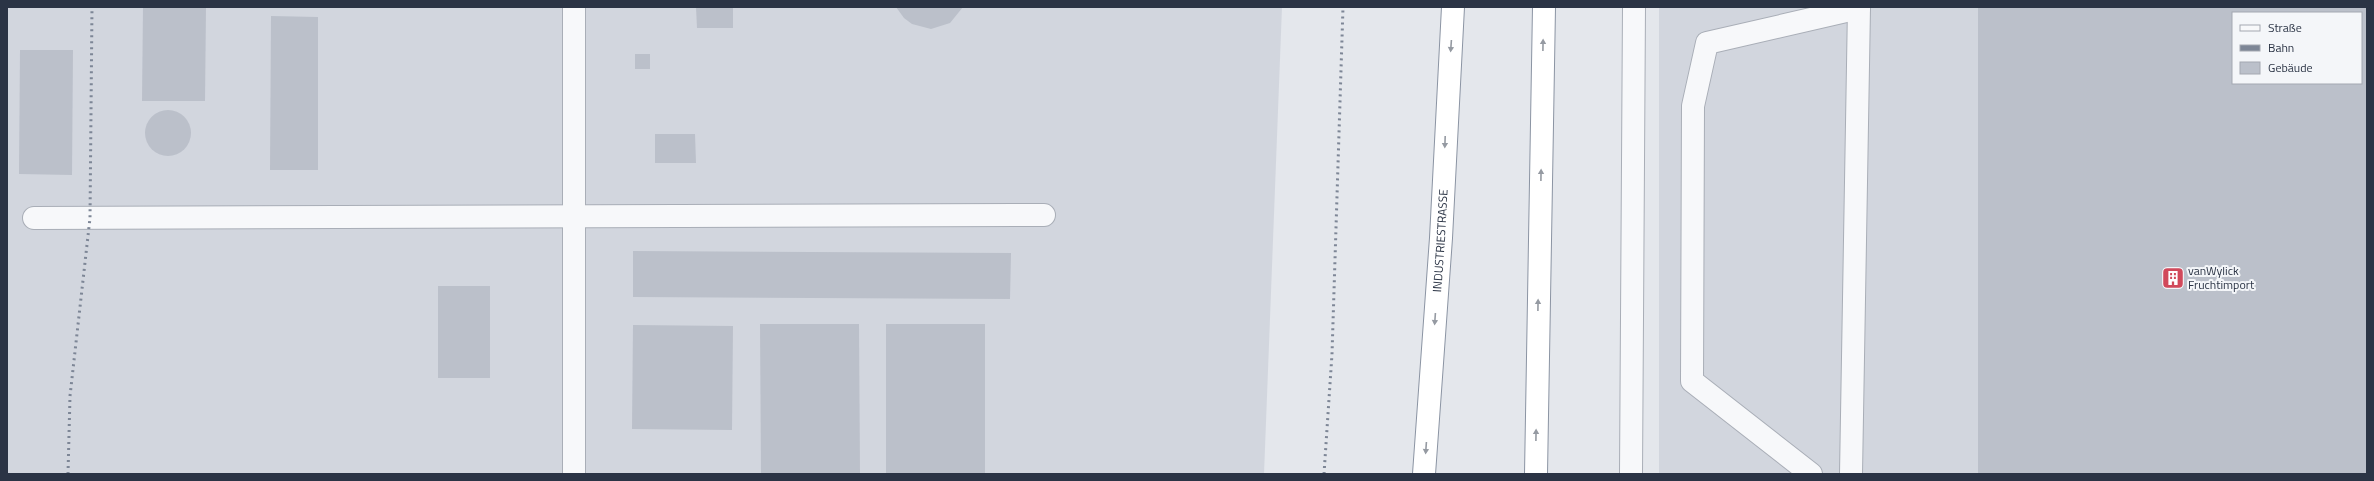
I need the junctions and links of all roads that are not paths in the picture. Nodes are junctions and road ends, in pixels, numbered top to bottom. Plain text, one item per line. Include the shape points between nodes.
1 (574, 7) edge
2 (1453, 7) edge
3 (1544, 7) edge
4 (1634, 7) edge
5 (1859, 8) edge
6 (1044, 215) dead end
7 (574, 216) junction
8 (34, 218) dead end
9 (574, 474) edge
10 (1424, 474) edge
11 (1536, 474) edge
12 (1631, 474) edge
13 (1812, 474) edge
14 (1851, 474) edge

1 - 7 street
2 -> 10 highway, INDUSTRIESTRASSE via 1441,238
11 -> 3 highway
4 - 12 street
5 - 13 street via 1707,43 1693,106 1692,381
5 - 14 street
6 - 7 street
7 - 8 street
7 - 9 street

